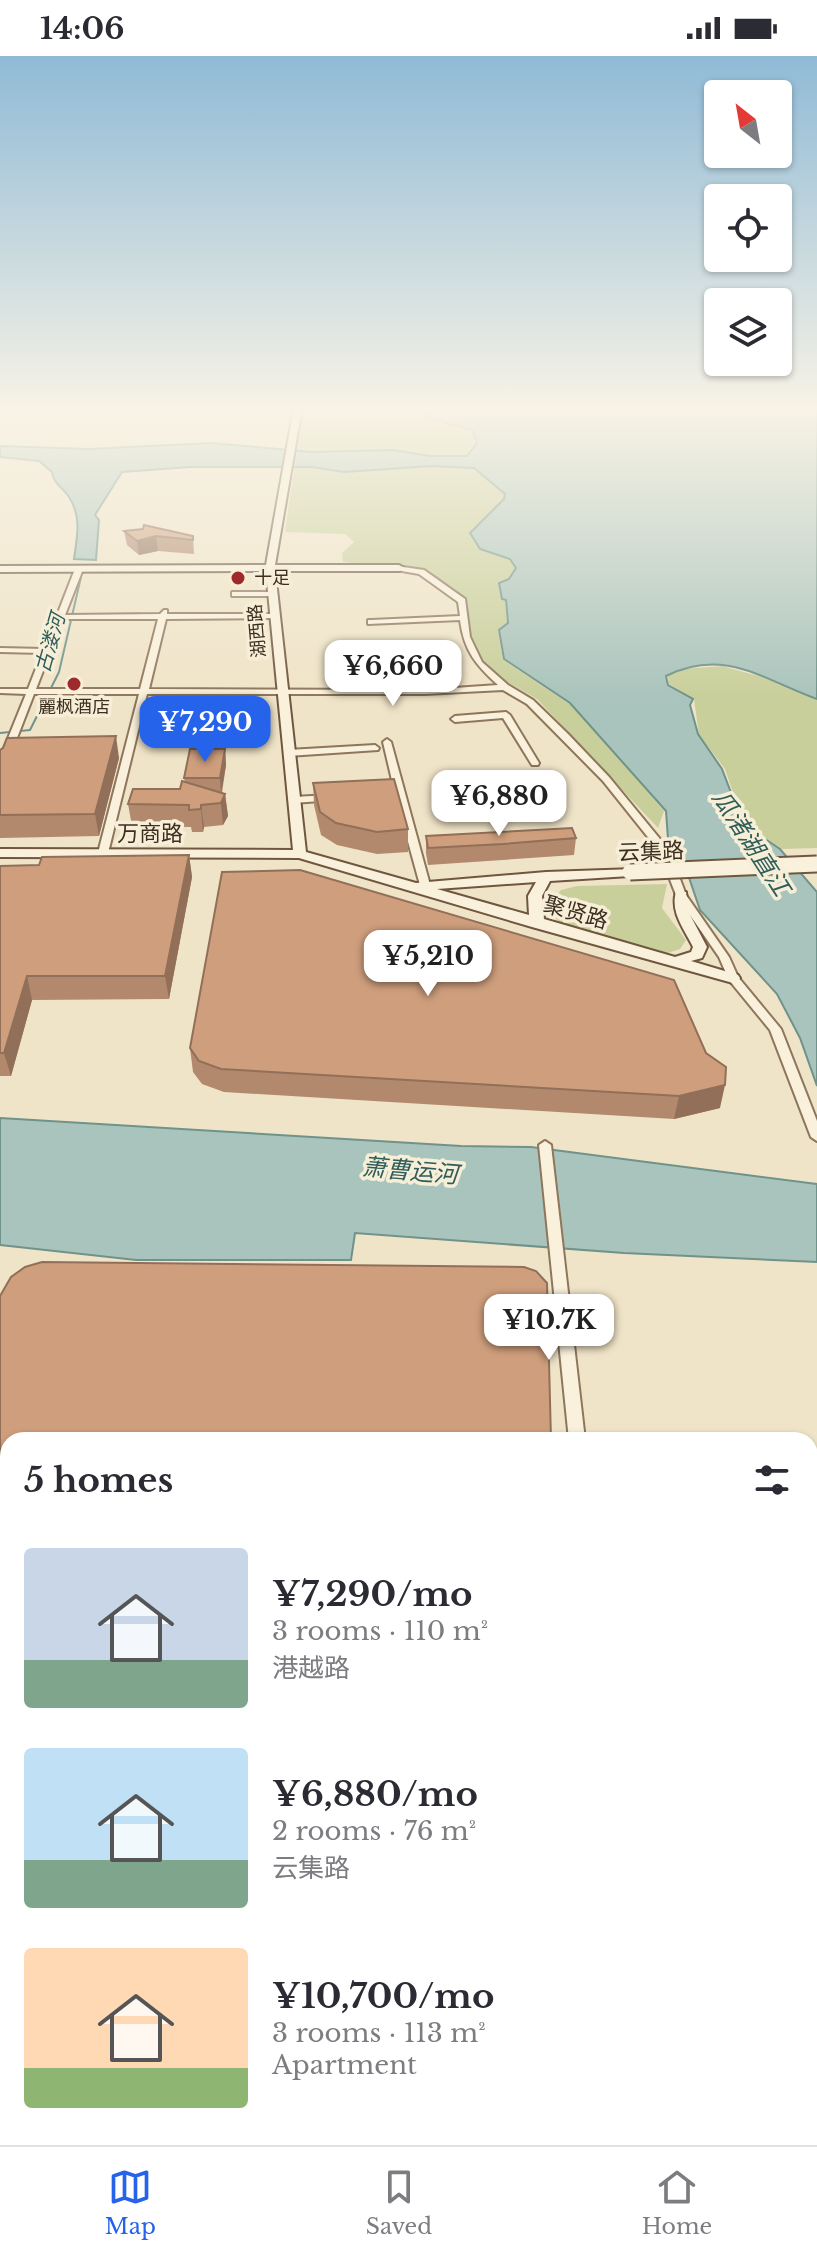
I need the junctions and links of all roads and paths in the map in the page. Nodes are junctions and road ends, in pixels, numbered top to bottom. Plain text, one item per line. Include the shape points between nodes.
1 (282, 504) edge
2 (270, 568) junction
3 (399, 568) joint
4 (0, 569) edge
5 (79, 569) junction
6 (235, 594) dead end
7 (272, 594) junction
8 (163, 614) junction
9 (274, 616) junction
10 (66, 617) junction
11 (464, 618) junction
12 (371, 622) dead end
13 (0, 650) edge
14 (48, 651) junction
15 (505, 687) junction
16 (0, 691) edge
17 (32, 691) junction
18 (143, 691) junction
19 (281, 691) junction
20 (455, 719) dead end
21 (387, 742) dead end
22 (375, 748) dead end
23 (288, 753) junction
24 (535, 763) dead end
25 (0, 769) edge
26 (400, 795) junction
27 (370, 797) edge
28 (339, 798) edge
29 (294, 800) junction
30 (0, 853) edge
31 (103, 853) junction
32 (300, 854) junction
33 (817, 864) edge
34 (546, 876) junction
35 (425, 885) junction
36 (408, 887) junction
37 (681, 895) junction
38 (537, 924) junction
39 (671, 962) junction
40 (733, 978) junction
41 (817, 1137) edge
42 (545, 1145) dead end
43 (576, 1432) edge

1 - 2 street, 湖西路
2 - 3 street
2 - 5 street
2 - 7 street, 湖西路
3 - 11 street via 437,581 462,601
4 - 5 street
5 - 10 street
6 - 7 street
7 - 9 street, 湖西路
8 - 9 street
8 - 10 street
8 - 18 street
9 - 19 street, 湖西路
10 - 14 street
11 - 12 street
11 - 15 street via 466,637 479,663
13 - 14 street
14 - 17 street
15 - 19 street
15 - 37 street via 530,702 565,736 650,830 664,850
16 - 17 street
17 - 18 street
17 - 25 street
18 - 19 street
18 - 31 street
19 - 23 street, 湖西路
20 - 24 street via 506,715
21 - 26 street
22 - 23 street
23 - 29 street, 湖西路
26 - 27 street
26 - 35 street
28 - 29 street
29 - 32 street, 湖西路
30 - 31 street, 万商路
31 - 32 street, 万商路
32 - 36 street, 云集路
33 - 34 street, 云集路, bridge
34 - 35 street, 云集路
34 - 38 street via 535,896
35 - 36 street, 云集路
36 - 38 street, 聚贤路
37 - 39 street via 681,911 700,947 697,955
37 - 40 street
38 - 39 street, 聚贤路
39 - 40 street, 聚贤路
40 - 41 street via 775,1029
42 - 43 street

